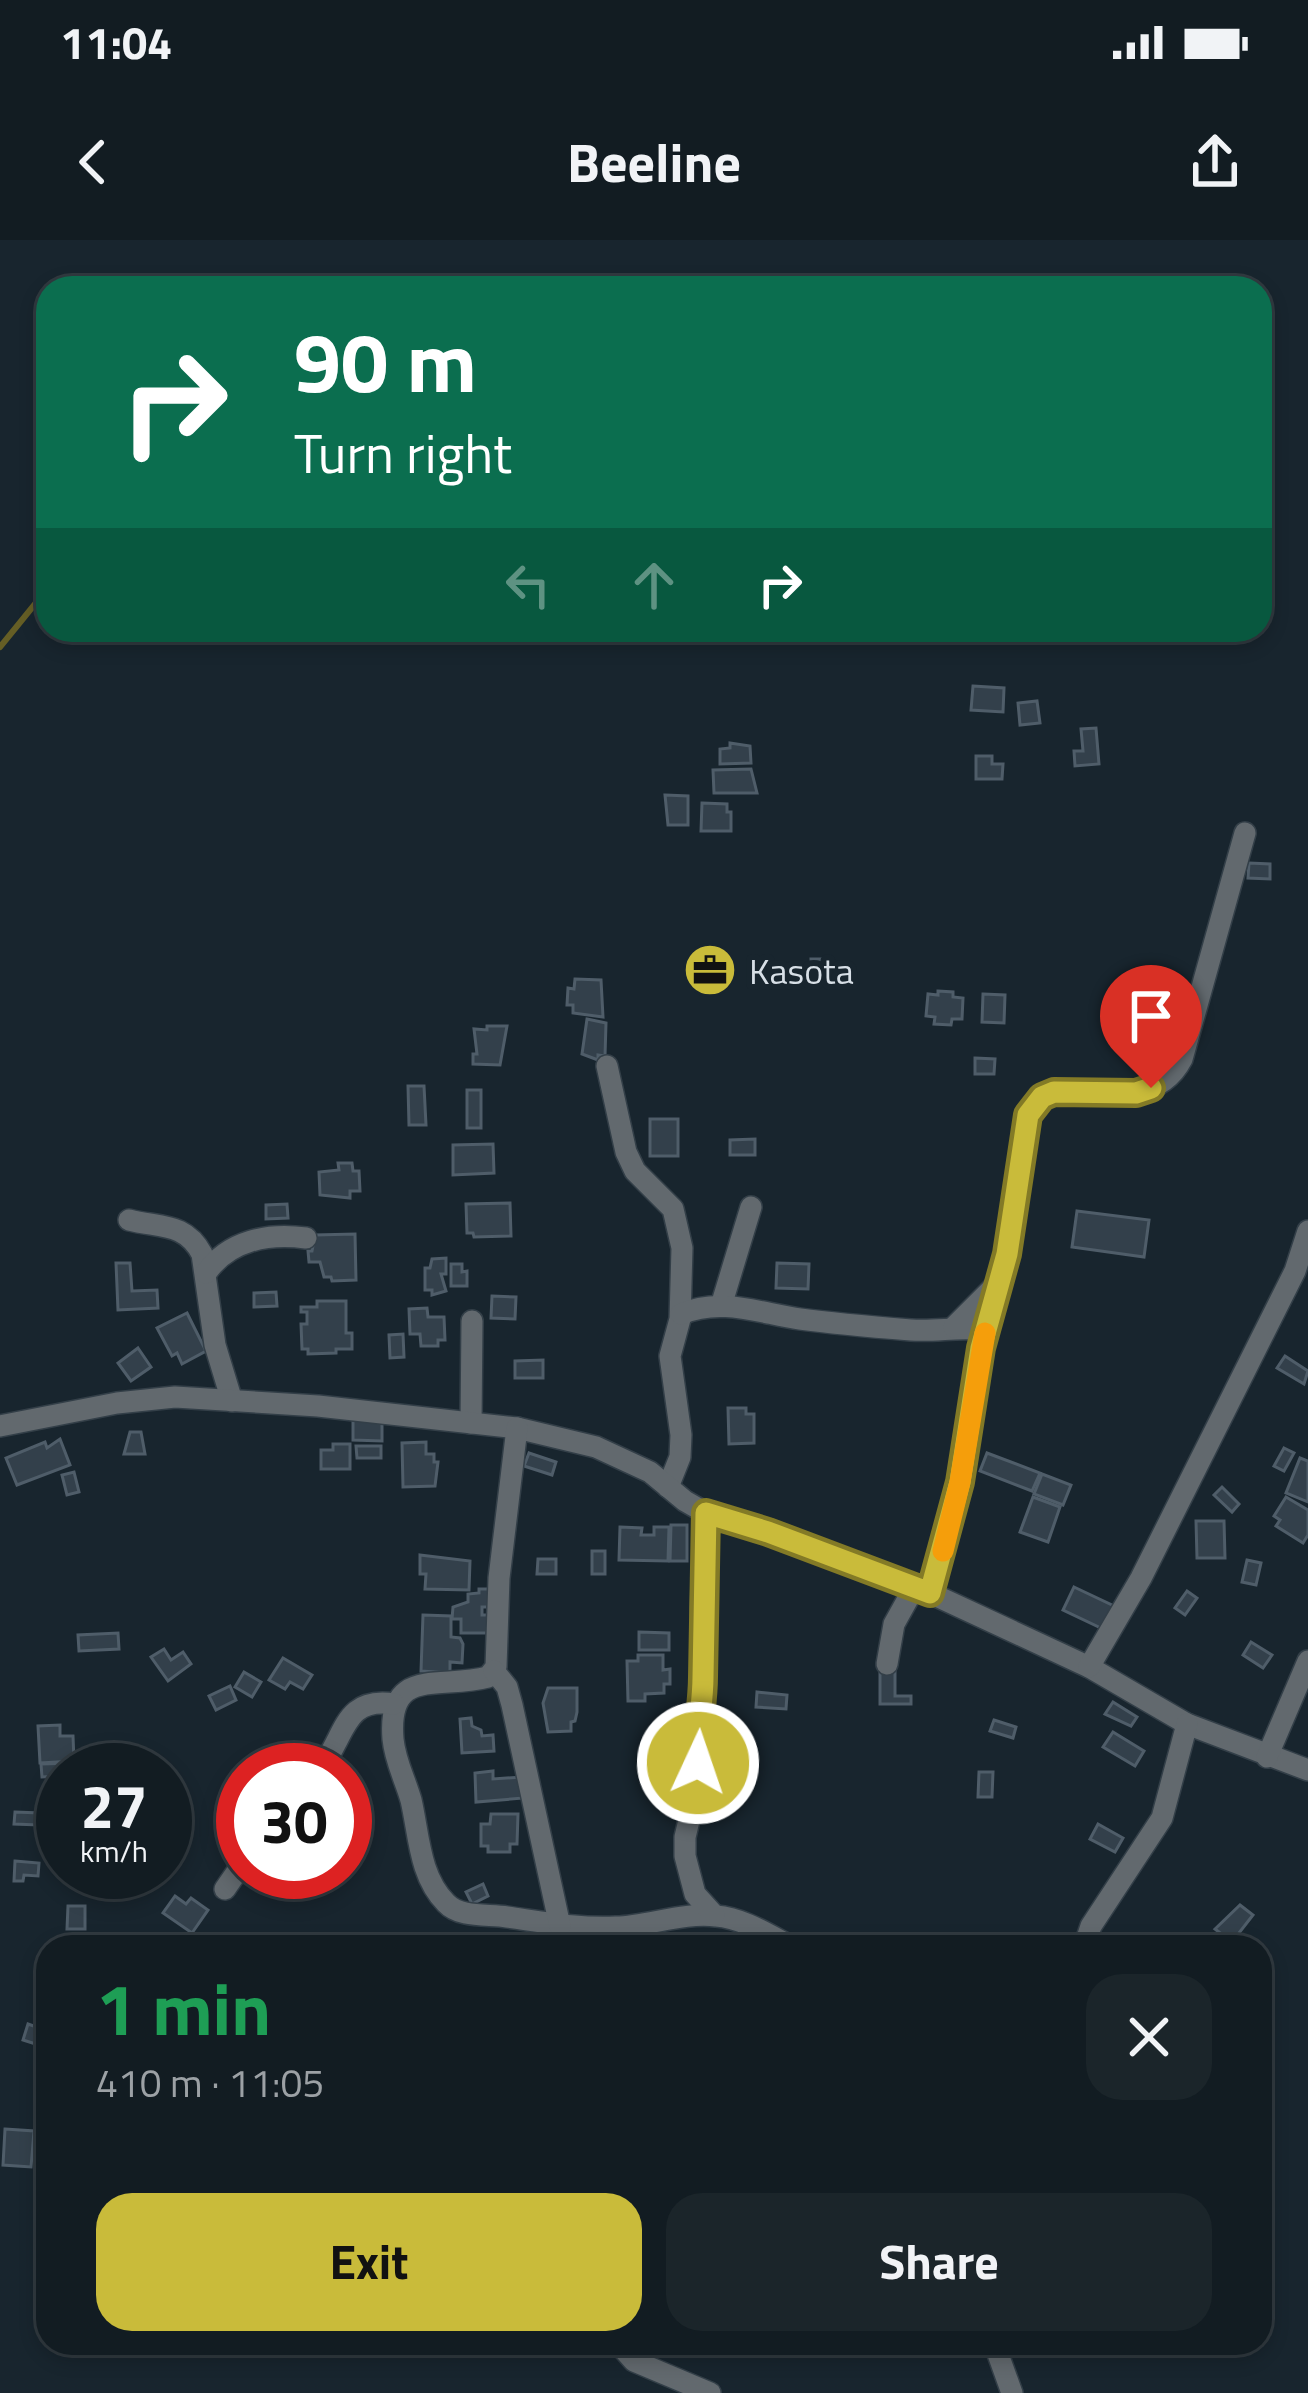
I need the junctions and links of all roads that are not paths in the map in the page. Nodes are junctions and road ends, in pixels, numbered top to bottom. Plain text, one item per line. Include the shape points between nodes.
1 (1245, 833) dead end
2 (607, 1066) dead end
3 (751, 1207) dead end
4 (129, 1220) dead end
5 (1308, 1232) edge
6 (306, 1238) dead end
7 (206, 1273) junction
8 (999, 1282) junction
9 (721, 1306) junction
10 (681, 1314) junction
11 (472, 1321) dead end
12 (954, 1327) junction
13 (986, 1330) junction
14 (232, 1401) junction
15 (471, 1424) junction
16 (0, 1426) edge
17 (517, 1427) junction
18 (668, 1486) junction
19 (706, 1513) junction
20 (922, 1590) junction
21 (1308, 1660) edge
22 (886, 1664) dead end
23 (1089, 1667) junction
24 (494, 1671) junction
25 (394, 1704) junction
26 (1187, 1724) junction
27 (338, 1743) edge
28 (1267, 1757) junction
29 (1308, 1770) edge
30 (714, 1915) junction
31 (560, 1926) junction
32 (767, 1935) edge
33 (1087, 1935) edge
34 (629, 2355) edge
35 (998, 2355) edge
36 (710, 2393) edge
37 (1012, 2393) edge

1 - 8 street via 1173,1076 1136,1093 1054,1092 1033,1104
2 - 10 street via 634,1171 673,1209 679,1226
3 - 9 street
4 - 7 street via 186,1231
5 - 23 street via 1141,1578
6 - 7 street via 260,1237
7 - 14 street via 214,1346
8 - 12 street
8 - 13 street
9 - 10 street
9 - 12 street via 904,1329
10 - 18 street via 670,1356 680,1456
11 - 15 street
12 - 13 street
13 - 20 street via 960,1482
14 - 15 street
14 - 16 street via 147,1398
15 - 17 street
17 - 18 street via 628,1459
17 - 24 street
18 - 19 street
19 - 20 street
19 - 30 street via 698,1784 685,1856 695,1894
20 - 22 street via 893,1624
20 - 23 street
21 - 28 street
23 - 26 street
24 - 25 street via 478,1680 430,1682
24 - 31 street via 512,1706
25 - 27 street via 356,1708
25 - 31 street via 395,1758 440,1895 460,1912
26 - 28 street
26 - 33 street via 1162,1818
28 - 29 street
30 - 31 street
30 - 32 street
34 - 36 street
35 - 37 street

